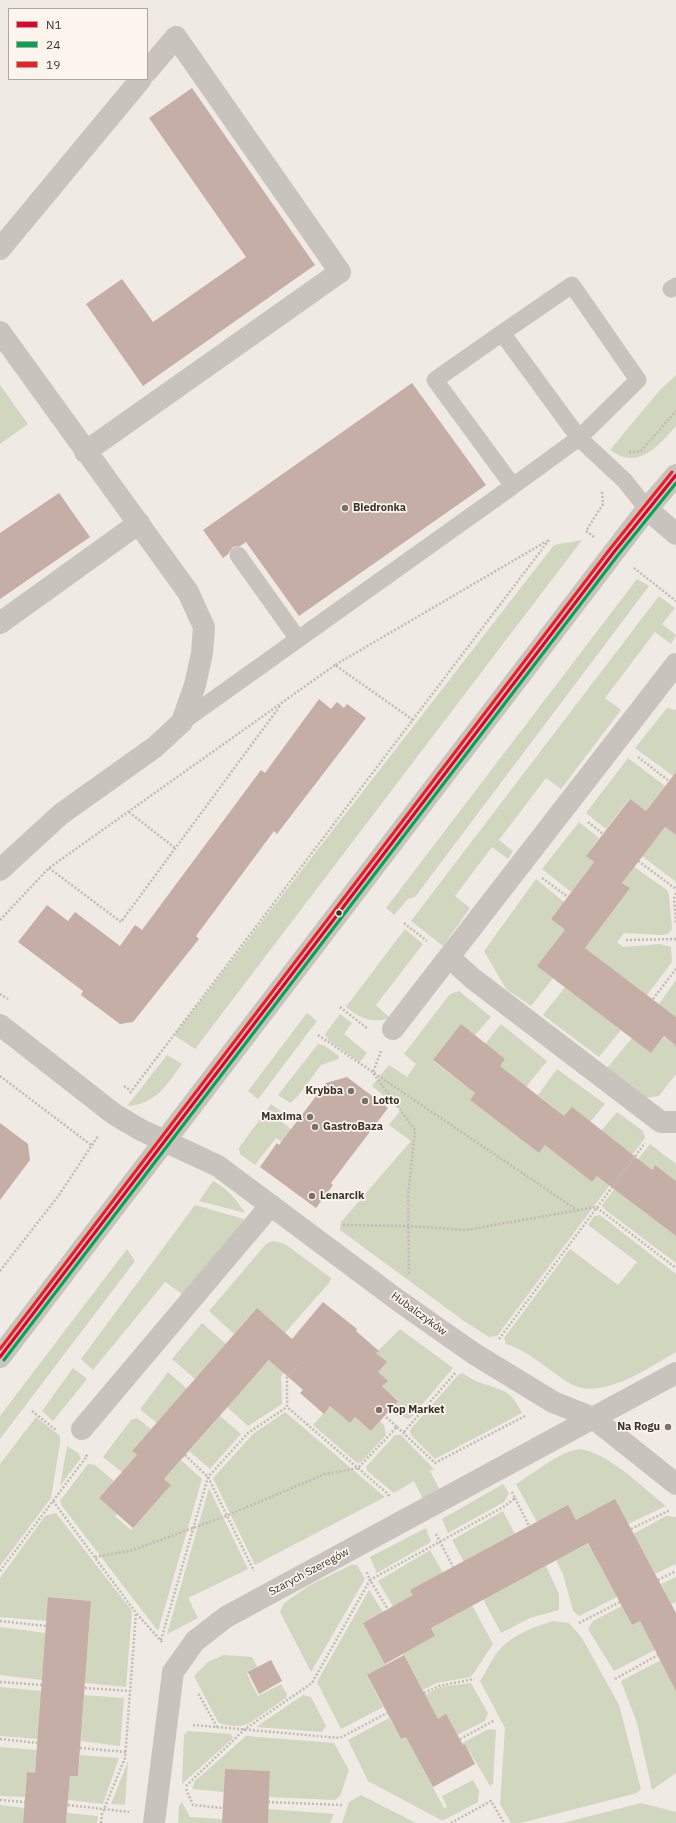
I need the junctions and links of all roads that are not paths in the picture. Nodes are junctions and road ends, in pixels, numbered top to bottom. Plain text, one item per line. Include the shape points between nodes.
1 (148, 71) edge
2 (140, 80) edge
3 (0, 249) edge
4 (0, 332) edge
5 (502, 333) junction
6 (579, 438) junction
7 (85, 452) junction
8 (676, 476) edge
9 (513, 486) junction
10 (647, 509) junction
11 (139, 524) junction
12 (676, 534) edge
13 (238, 555) dead end
14 (0, 622) edge
15 (298, 639) junction
16 (676, 664) edge
17 (669, 688) edge
18 (182, 722) junction
19 (0, 870) edge
20 (449, 957) junction
21 (0, 1025) edge
22 (393, 1029) dead end
23 (668, 1122) edge
24 (164, 1140) junction
25 (270, 1205) junction
26 (0, 1357) edge
27 (676, 1373) edge
28 (593, 1418) junction
29 (82, 1429) dead end
30 (676, 1484) edge
31 (155, 1813) edge

1 - 7 street via 176,37 340,272
2 - 3 street
4 - 7 street
5 - 6 lane
5 - 6 lane via 572,285 638,380
5 - 9 lane via 435,380
6 - 9 lane
6 - 10 lane via 626,480
7 - 11 street
8 - 10 street
9 - 15 lane
10 - 12 street
10 - 24 street
11 - 14 street
11 - 18 street via 188,592 204,627 196,685
13 - 15 lane
15 - 18 lane
16 - 17 street
17 - 20 street via 616,741
18 - 19 street via 156,747 61,814
20 - 22 street
20 - 23 street via 472,978
21 - 24 street, Hubalczyków via 114,1114
24 - 25 street, Hubalczyków via 218,1166
24 - 26 street
25 - 28 street, Hubalczyków via 473,1353 553,1402
25 - 29 street
27 - 28 street, Szarych Szeregów
28 - 30 street, Hubalczyków
28 - 31 street, Szarych Szeregów via 226,1617 195,1640 172,1672

